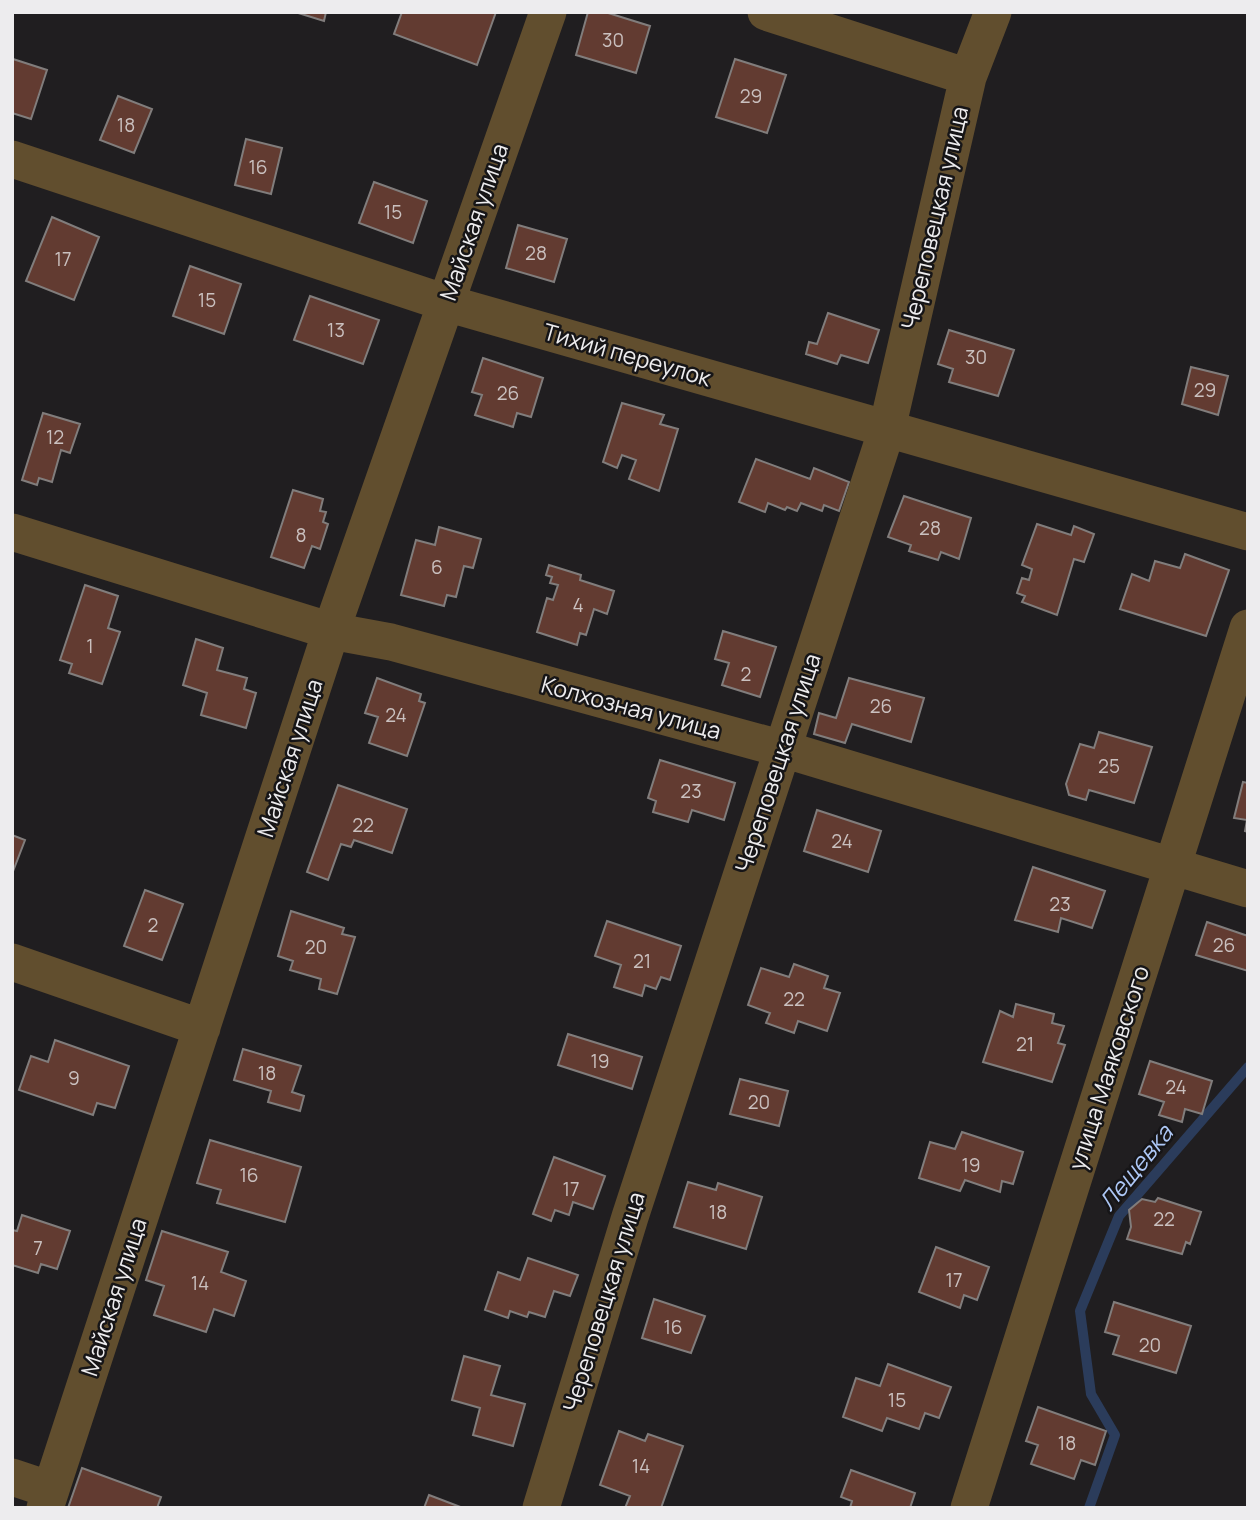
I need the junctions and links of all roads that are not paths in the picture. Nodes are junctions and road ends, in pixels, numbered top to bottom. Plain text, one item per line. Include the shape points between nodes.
1 (548, 12) edge
2 (766, 12) edge
3 (993, 12) edge
4 (968, 77) junction
5 (12, 159) edge
6 (446, 303) junction
7 (887, 429) junction
8 (12, 532) edge
9 (1248, 532) edge
10 (1248, 628) edge
11 (331, 631) junction
12 (783, 749) junction
13 (1173, 866) junction
14 (1248, 889) edge
15 (12, 962) edge
16 (202, 1028) junction
17 (12, 1477) edge
18 (48, 1499) edge
19 (541, 1508) edge
20 (970, 1508) edge

1 - 6 street, Майская улица
2 - 4 street
3 - 4 street, Череповецкая улица
4 - 7 street, Череповецкая улица
5 - 6 street, Тихий переулок
6 - 7 street, Тихий переулок
6 - 11 street, Майская улица
7 - 9 street, Тихий переулок
7 - 12 street, Череповецкая улица
8 - 11 street, Колхозная улица
10 - 13 street, улица Маяковского
11 - 12 street, Колхозная улица via 391,642
11 - 16 street, Майская улица
12 - 13 street, Колхозная улица
12 - 19 street, Череповецкая улица via 630,1217
13 - 14 street, Колхозная улица
13 - 20 street, улица Маяковского
15 - 16 street
16 - 18 street, Майская улица
17 - 18 street

